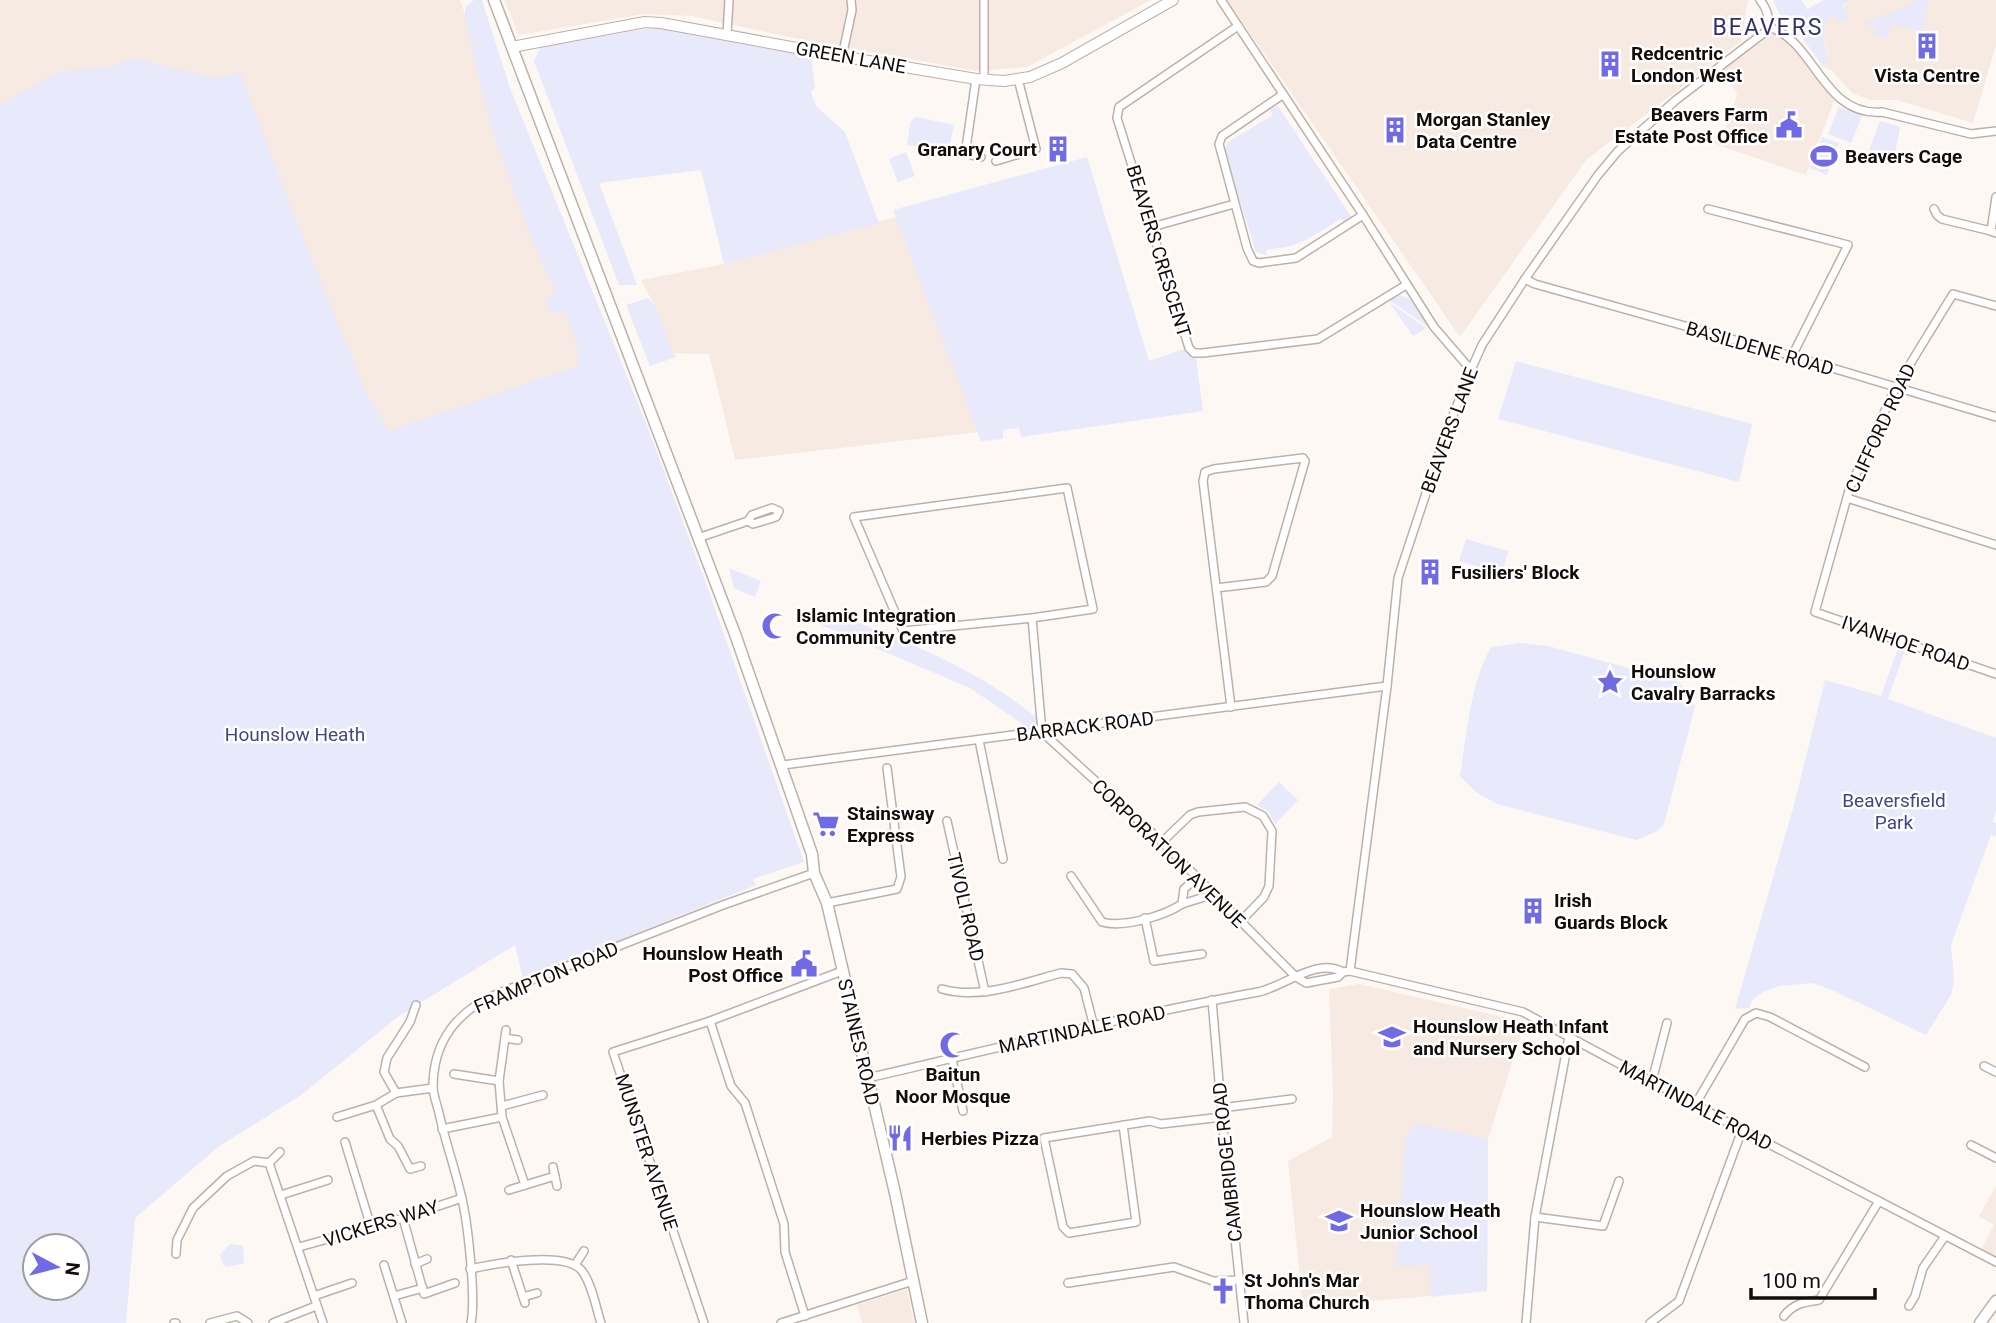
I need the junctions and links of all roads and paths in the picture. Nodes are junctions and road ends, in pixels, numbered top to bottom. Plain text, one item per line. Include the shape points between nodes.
1 (494, 0) edge
2 (729, 0) edge
3 (852, 0) edge
4 (984, 0) edge
5 (1173, 0) edge
6 (1221, 0) edge
7 (1760, 0) edge
8 (1238, 26) junction
9 (1768, 27) junction
10 (727, 34) junction
11 (512, 47) junction
12 (842, 57) junction
13 (980, 79) junction
14 (1018, 79) junction
15 (1282, 94) junction
16 (1996, 131) edge
17 (981, 157) dead end
18 (996, 161) dead end
19 (1996, 197) edge
20 (1234, 204) junction
21 (1708, 209) dead end
22 (1934, 209) dead end
23 (1363, 215) junction
24 (1152, 227) junction
25 (1994, 232) edge
26 (1525, 279) junction
27 (1406, 285) junction
28 (1996, 306) edge
29 (1792, 356) junction
30 (1471, 370) junction
31 (1896, 387) junction
32 (1996, 417) edge
33 (1847, 498) junction
34 (748, 521) dead end
35 (698, 538) junction
36 (1996, 545) edge
37 (1216, 588) junction
38 (1815, 612) joint
39 (1032, 618) junction
40 (1996, 674) edge
41 (1387, 686) junction
42 (1231, 708) junction
43 (1042, 732) junction
44 (978, 740) junction
45 (783, 765) junction
46 (887, 768) dead end
47 (947, 821) dead end
48 (894, 834) junction
49 (853, 839) dead end
50 (1162, 842) junction
51 (1003, 859) dead end
52 (814, 873) junction
53 (1071, 876) dead end
54 (1197, 877) junction
55 (1214, 894) junction
56 (827, 903) junction
57 (1182, 904) junction
58 (1144, 918) junction
59 (1240, 922) junction
60 (1202, 954) dead end
61 (842, 971) junction
62 (1346, 971) junction
63 (1295, 976) junction
64 (942, 989) dead end
65 (985, 992) junction
66 (1212, 1000) junction
67 (416, 1005) dead end
68 (710, 1021) junction
69 (1667, 1023) dead end
70 (1094, 1027) junction
71 (1570, 1037) junction
72 (518, 1040) dead end
73 (604, 1046) dead end
74 (613, 1052) junction
75 (952, 1059) junction
76 (1984, 1066) dead end
77 (1865, 1067) dead end
78 (1996, 1072) edge
79 (454, 1074) dead end
80 (868, 1078) junction
81 (499, 1081) junction
82 (1652, 1082) junction
83 (433, 1088) junction
84 (396, 1093) junction
85 (543, 1095) dead end
86 (1292, 1100) dead end
87 (376, 1105) junction
88 (502, 1105) junction
89 (1695, 1105) junction
90 (1221, 1108) junction
91 (963, 1111) dead end
92 (337, 1117) dead end
93 (502, 1117) junction
94 (1222, 1117) junction
95 (1123, 1125) junction
96 (442, 1129) junction
97 (1742, 1130) junction
98 (345, 1142) dead end
99 (1970, 1145) dead end
100 (280, 1152) dead end
101 (1996, 1158) edge
102 (269, 1163) junction
103 (421, 1166) dead end
104 (553, 1167) dead end
105 (555, 1176) junction
106 (328, 1180) dead end
107 (1619, 1181) dead end
108 (525, 1185) junction
109 (558, 1186) dead end
110 (509, 1191) dead end
111 (281, 1195) junction
112 (462, 1198) junction
113 (1879, 1202) junction
114 (1535, 1217) junction
115 (403, 1218) junction
116 (371, 1227) junction
117 (1945, 1236) junction
118 (299, 1247) junction
119 (584, 1251) dead end
120 (176, 1254) dead end
121 (427, 1259) dead end
122 (512, 1260) junction
123 (1996, 1262) edge
124 (384, 1265) dead end
125 (415, 1265) junction
126 (575, 1265) junction
127 (470, 1269) junction
128 (1240, 1280) junction
129 (913, 1281) junction
130 (352, 1283) dead end
131 (455, 1283) dead end
132 (1069, 1283) dead end
133 (423, 1288) junction
134 (537, 1293) dead end
135 (394, 1296) junction
136 (314, 1297) junction
137 (1996, 1301) edge
138 (316, 1306) junction
139 (1909, 1306) dead end
140 (805, 1316) junction
141 (1784, 1316) dead end
142 (209, 1323) edge
143 (248, 1323) edge
144 (273, 1323) edge
145 (323, 1323) edge
146 (402, 1323) edge
147 (471, 1323) edge
148 (601, 1323) edge
149 (704, 1323) edge
150 (781, 1323) edge
151 (922, 1323) edge
152 (1244, 1323) edge
153 (1526, 1323) edge
154 (1650, 1323) edge
155 (1980, 1323) edge

1 - 11 main road
2 - 10 street
3 - 12 street
4 - 13 street
5 - 14 street, GREEN LANE via 1062,63
6 - 8 street
7 - 9 street via 1768,14
8 - 15 street
8 - 24 street, BEAVERS CRESCENT via 1119,107 1117,118
9 - 16 street via 1788,37 1836,96 1854,106 1971,134
9 - 26 street, BEAVERS LANE via 1618,151
10 - 11 street, GREEN LANE via 645,22
10 - 12 street, GREEN LANE
11 - 35 main road
12 - 13 street, GREEN LANE
13 - 14 street, GREEN LANE
13 - 17 street via 965,148
14 - 18 street via 1036,149
15 - 20 street via 1222,136 1219,144
15 - 23 street
19 - 25 street
20 - 23 street via 1249,254 1259,263 1301,256
20 - 24 street
21 - 29 street via 1847,246
22 - 25 street via 1939,217
23 - 27 street
24 - 27 street, BEAVERS CRESCENT via 1194,353 1318,339
26 - 29 street, BASILDENE ROAD
26 - 30 street, BEAVERS LANE
27 - 30 street
28 - 31 street, CLIFFORD ROAD via 1953,294
29 - 31 street, BASILDENE ROAD
30 - 41 street, BEAVERS LANE via 1398,578
31 - 32 street, BASILDENE ROAD
31 - 33 street, CLIFFORD ROAD
33 - 36 street
33 - 38 street, CLIFFORD ROAD
34 - 35 street
35 - 45 main road, STAINES ROAD
37 - 37 street via 1205,471 1303,458 1272,576 1266,582
37 - 42 street
38 - 40 street, IVANHOE ROAD
39 - 39 street via 903,631 854,517 1067,488 1093,609
39 - 43 street
41 - 42 street, BARRACK ROAD
41 - 62 street, BEAVERS LANE
42 - 43 street, BARRACK ROAD
43 - 44 street, BARRACK ROAD
43 - 50 street, CORPORATION AVENUE
44 - 45 street, BARRACK ROAD
44 - 51 street
45 - 52 main road, STAINES ROAD
46 - 48 street
47 - 65 street, TIVOLI ROAD
48 - 49 street
48 - 56 street via 901,877 897,889
50 - 54 street, CORPORATION AVENUE
50 - 59 street via 1198,812 1245,807 1264,816 1272,831 1269,886
52 - 56 main road, STAINES ROAD
52 - 83 street, FRAMPTON ROAD via 675,923 474,1005 444,1039
53 - 58 street via 1102,922 1113,925
54 - 55 street, CORPORATION AVENUE
54 - 57 street via 1184,889
55 - 57 street
55 - 59 street, CORPORATION AVENUE
56 - 61 main road, STAINES ROAD
57 - 58 street
58 - 60 street via 1154,961
59 - 63 street, CORPORATION AVENUE
61 - 68 street, MUNSTER AVENUE
61 - 80 main road, STAINES ROAD
62 - 63 street via 1306,983
62 - 71 street, MARTINDALE ROAD via 1523,1012
63 - 66 street, MARTINDALE ROAD via 1272,989
64 - 65 street via 958,994
65 - 70 street via 1072,974 1084,988
66 - 70 street, MARTINDALE ROAD
66 - 90 street, CAMBRIDGE ROAD
67 - 84 street via 387,1058 384,1072
68 - 74 street, MUNSTER AVENUE
68 - 140 street via 731,1086 749,1115 784,1224 785,1252
69 - 82 street
70 - 75 street, MARTINDALE ROAD
71 - 82 street, MARTINDALE ROAD
71 - 114 street
72 - 81 street via 505,1034
73 - 74 street
74 - 149 street, MUNSTER AVENUE
75 - 80 street, MARTINDALE ROAD
75 - 91 street
76 - 78 street
77 - 89 street via 1756,1013 1745,1019
79 - 81 street
80 - 129 main road, STAINES ROAD
81 - 88 street
82 - 89 street, MARTINDALE ROAD
83 - 84 street
83 - 96 street, FRAMPTON ROAD
84 - 87 street
85 - 88 street
86 - 90 street
87 - 92 street
87 - 103 street via 390,1139 410,1169
88 - 93 street
89 - 97 street, MARTINDALE ROAD
90 - 94 street, CAMBRIDGE ROAD
93 - 96 street
93 - 108 street
94 - 95 street
94 - 128 street, CAMBRIDGE ROAD
95 - 95 street via 1044,1138 1063,1227 1069,1233 1136,1222
96 - 112 street, FRAMPTON ROAD
97 - 113 street, MARTINDALE ROAD
97 - 154 street via 1679,1301
98 - 116 street
99 - 101 street
100 - 102 street
102 - 111 street
102 - 120 street via 254,1161 227,1176 193,1208 177,1240
104 - 105 street
105 - 108 street
105 - 109 street
106 - 111 street
107 - 114 street via 1603,1226
108 - 110 street
111 - 118 street
112 - 115 street, VICKERS WAY
112 - 127 street, FRAMPTON ROAD
113 - 117 street, MARTINDALE ROAD
113 - 141 street via 1819,1300 1801,1303
114 - 153 street
115 - 116 street, VICKERS WAY
115 - 125 street
116 - 118 street, VICKERS WAY
117 - 123 street, MARTINDALE ROAD
117 - 139 street via 1923,1268
118 - 136 street
119 - 126 street
121 - 125 street
122 - 126 street
122 - 127 street
122 - 134 street via 524,1300
124 - 135 street
125 - 133 street
126 - 148 street via 584,1273
127 - 147 street, FRAMPTON ROAD
128 - 132 street via 1213,1281 1174,1267
128 - 152 street, CAMBRIDGE ROAD
129 - 140 street
129 - 151 main road, STAINES ROAD
130 - 136 street
131 - 133 street via 424,1294
133 - 135 street
135 - 146 street
136 - 138 street
137 - 155 main road
138 - 144 street
138 - 145 street
140 - 150 street
142 - 143 street via 237,1316

